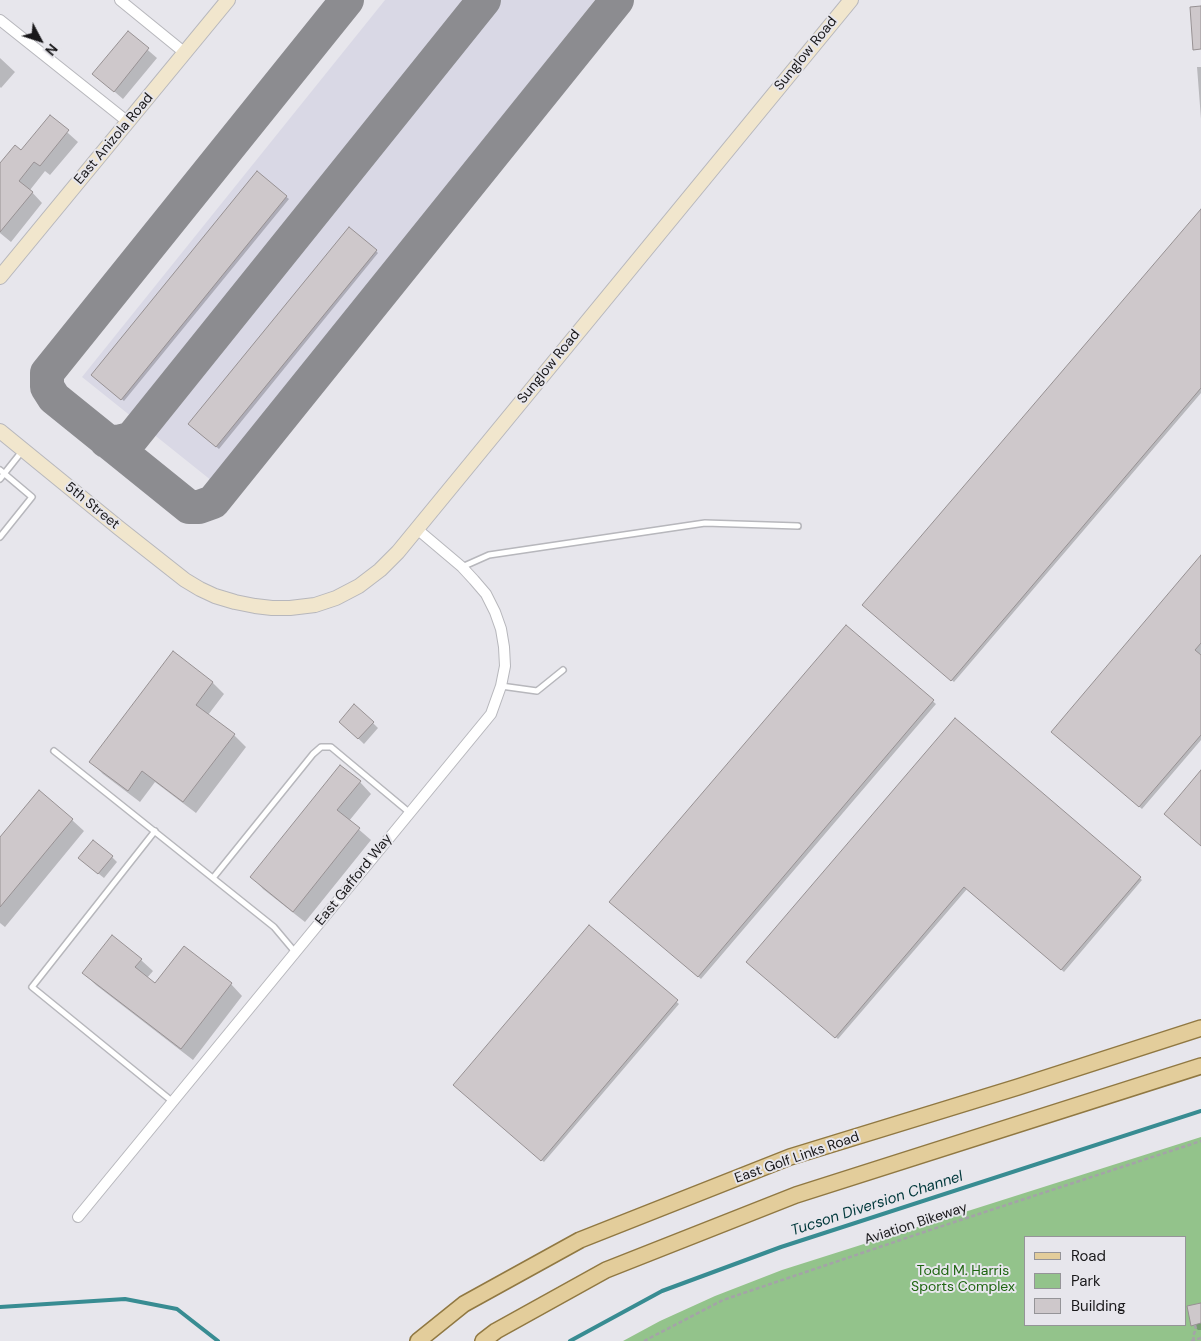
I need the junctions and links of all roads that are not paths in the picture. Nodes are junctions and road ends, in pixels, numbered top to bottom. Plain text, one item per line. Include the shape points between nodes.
1 (120, 0) edge
2 (228, 0) edge
3 (851, 0) edge
4 (0, 20) edge
5 (185, 53) junction
6 (128, 122) junction
7 (0, 277) edge
8 (0, 430) edge
9 (24, 450) junction
10 (2, 472) edge
11 (0, 479) edge
12 (798, 526) dead end
13 (417, 529) junction
14 (0, 536) edge
15 (462, 567) junction
16 (185, 580) joint
17 (563, 670) dead end
18 (501, 686) junction
19 (54, 751) dead end
20 (410, 813) junction
21 (155, 831) junction
22 (213, 878) junction
23 (295, 952) junction
24 (1201, 1028) edge
25 (1201, 1066) edge
26 (173, 1102) junction
27 (78, 1217) dead end
28 (418, 1341) edge
29 (483, 1341) edge

1 - 5 street
2 - 5 street, East Anizola Road
3 - 13 street, Sunglow Road
4 - 6 street
5 - 6 street, East Anizola Road
6 - 7 street, East Anizola Road
8 - 9 street, 5th Street
9 - 10 lane
9 - 16 street, 5th Street
10 - 11 lane
10 - 14 lane via 32,497
12 - 15 lane via 705,522 489,555
13 - 15 street, East Gafford Way
13 - 16 street, Sunglow Road via 380,570 359,586 315,605 290,608 255,606 215,596
15 - 18 street, East Gafford Way via 486,594 501,629 505,666
17 - 18 lane via 537,691
18 - 20 street, East Gafford Way via 491,714
19 - 21 lane
20 - 22 lane via 331,748 321,747
20 - 23 street, East Gafford Way
21 - 22 lane
21 - 26 lane via 32,986
22 - 23 lane via 274,927
23 - 26 street, East Gafford Way
24 - 28 main road, East Golf Links Road via 790,1157 580,1240 464,1304
25 - 29 main road via 796,1195 606,1270
26 - 27 street, East Gafford Way

